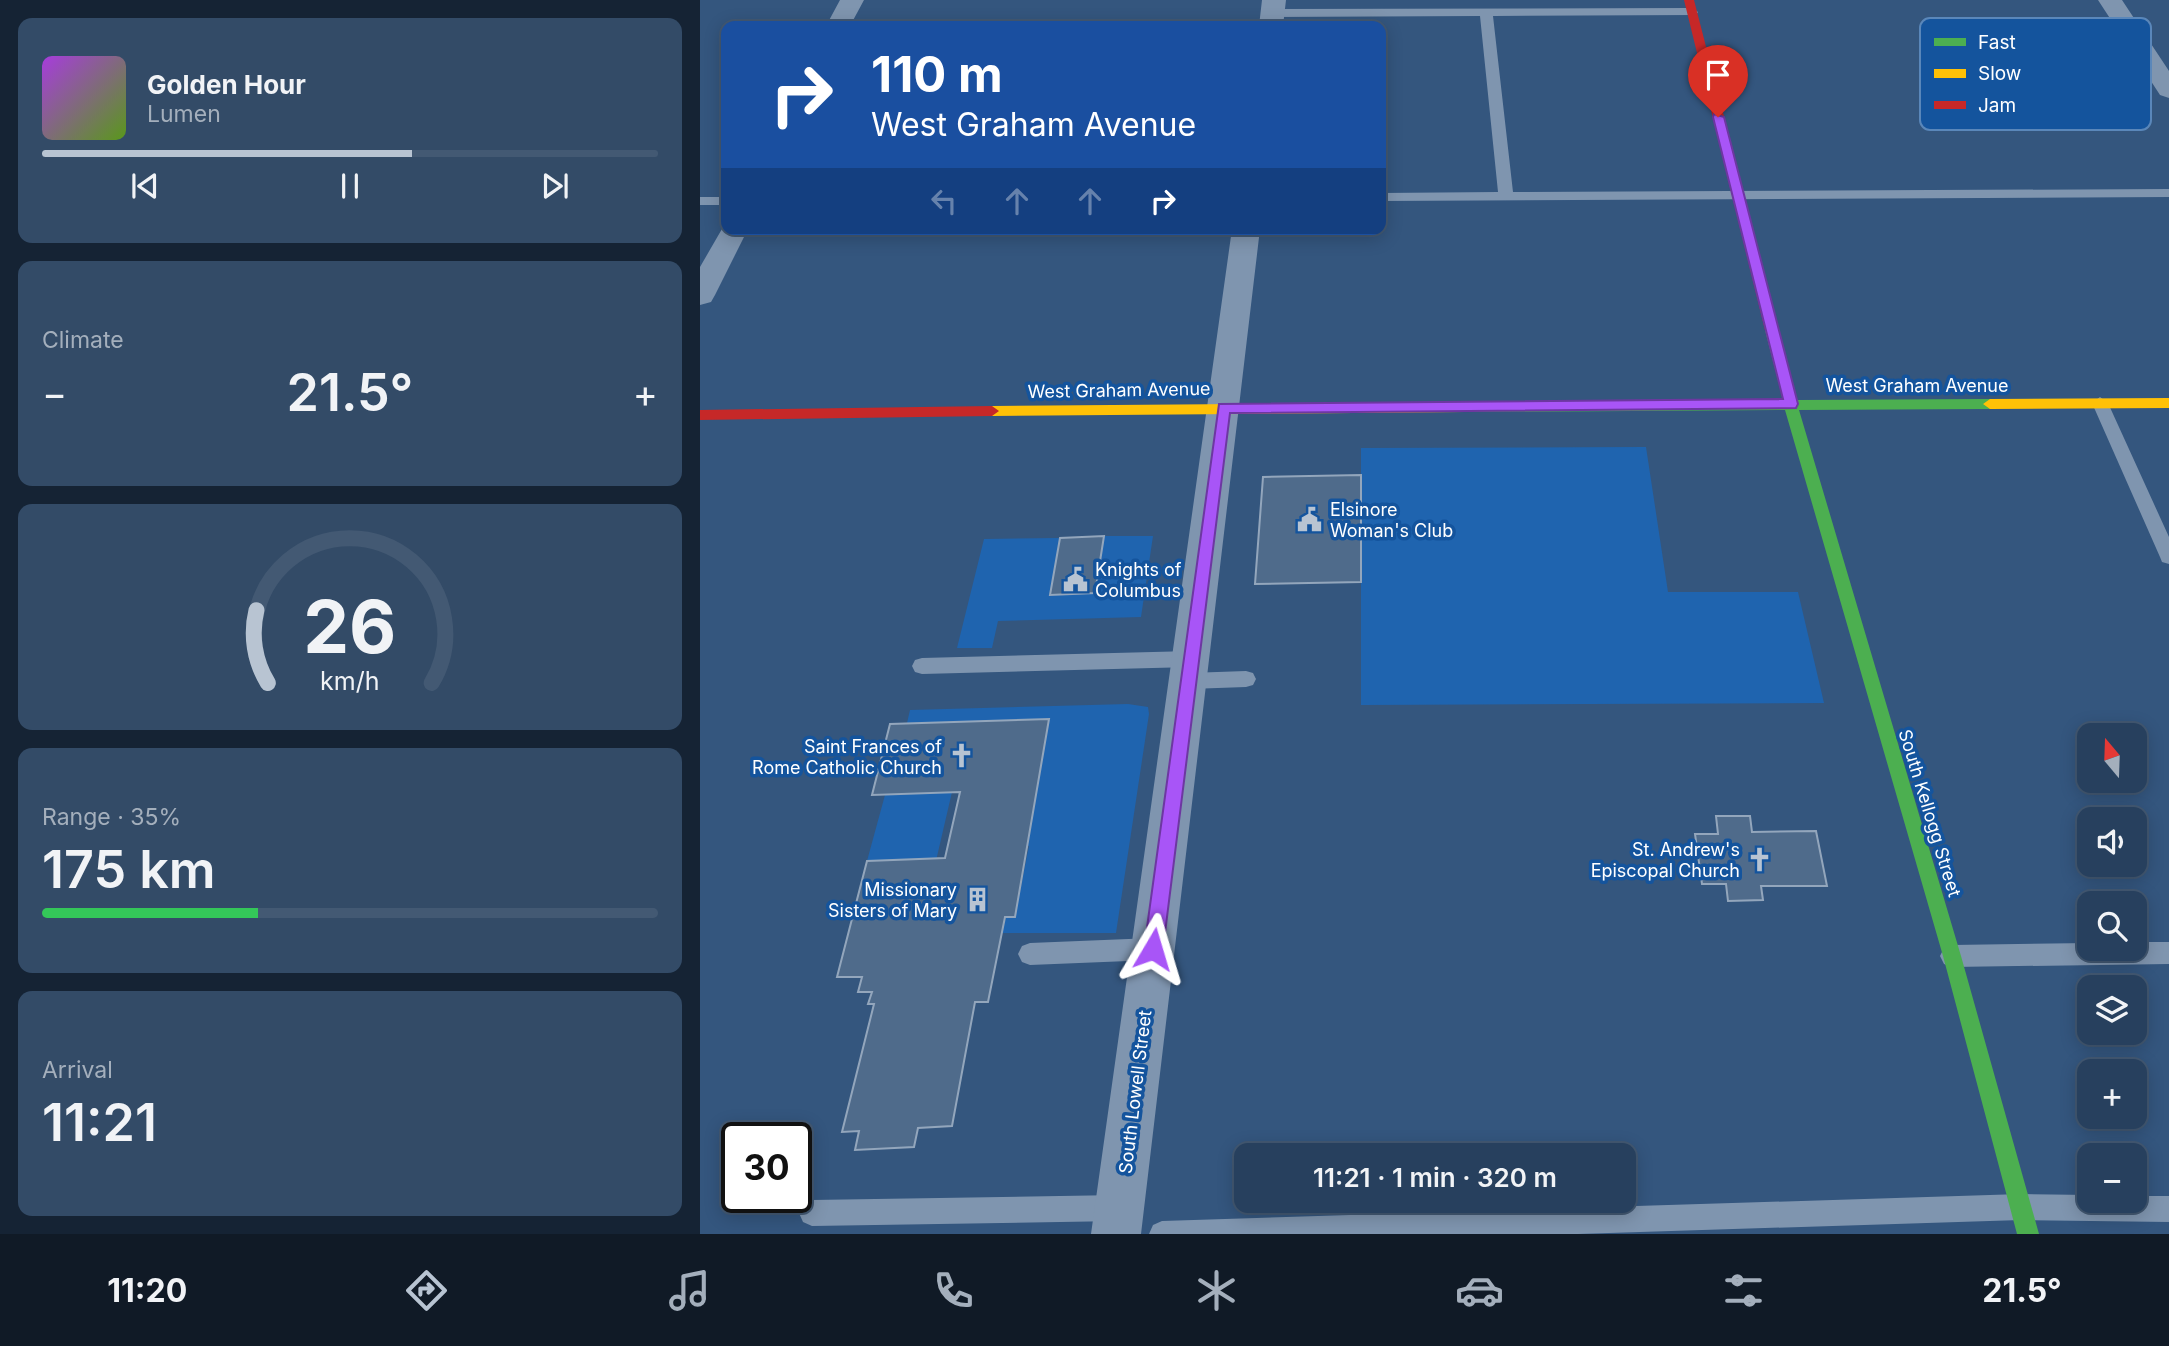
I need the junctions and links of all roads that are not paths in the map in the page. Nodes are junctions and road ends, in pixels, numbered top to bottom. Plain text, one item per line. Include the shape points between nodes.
1 (852, 0) edge
2 (2110, 0) edge
3 (1690, 6) edge
4 (1272, 13) edge
5 (1486, 13) junction
6 (2122, 18) edge
7 (841, 21) edge
8 (2151, 63) edge
9 (2169, 90) edge
10 (2169, 193) edge
11 (1738, 195) junction
12 (1386, 197) edge
13 (1506, 197) junction
14 (700, 201) edge
15 (721, 201) edge
16 (731, 235) edge
17 (1245, 235) edge
18 (700, 295) edge
19 (2099, 403) junction
20 (2169, 403) edge
21 (1791, 404) junction
22 (1224, 408) junction
23 (700, 415) edge
24 (2169, 557) edge
25 (922, 666) dead end
26 (1190, 670) junction
27 (1246, 679) dead end
28 (1153, 949) junction
29 (2169, 953) edge
30 (1030, 954) dead end
31 (1952, 956) junction
32 (2021, 1208) junction
33 (2169, 1209) edge
34 (812, 1213) dead end
35 (1118, 1221) edge
36 (1162, 1234) edge
37 (2028, 1234) edge

1 - 7 street
2 - 6 street
3 - 5 lane
3 - 11 street, South Kellogg Street
4 - 5 lane
5 - 13 lane
8 - 9 street
10 - 11 lane
11 - 13 lane
11 - 21 street, South Kellogg Street
12 - 13 lane
14 - 15 lane
16 - 18 street
17 - 22 street, South Lowell Street
19 - 20 street, West Graham Avenue
19 - 21 street, West Graham Avenue
19 - 24 lane
21 - 22 street, West Graham Avenue
21 - 31 street, South Kellogg Street
22 - 23 street, West Graham Avenue
22 - 26 street, South Lowell Street
25 - 26 lane
26 - 27 lane
26 - 28 street, South Lowell Street
28 - 30 lane
28 - 35 street, South Lowell Street
29 - 31 lane
31 - 32 street, South Kellogg Street
32 - 33 lane
32 - 36 lane
32 - 37 street, South Kellogg Street
34 - 35 lane via 1057,1211

